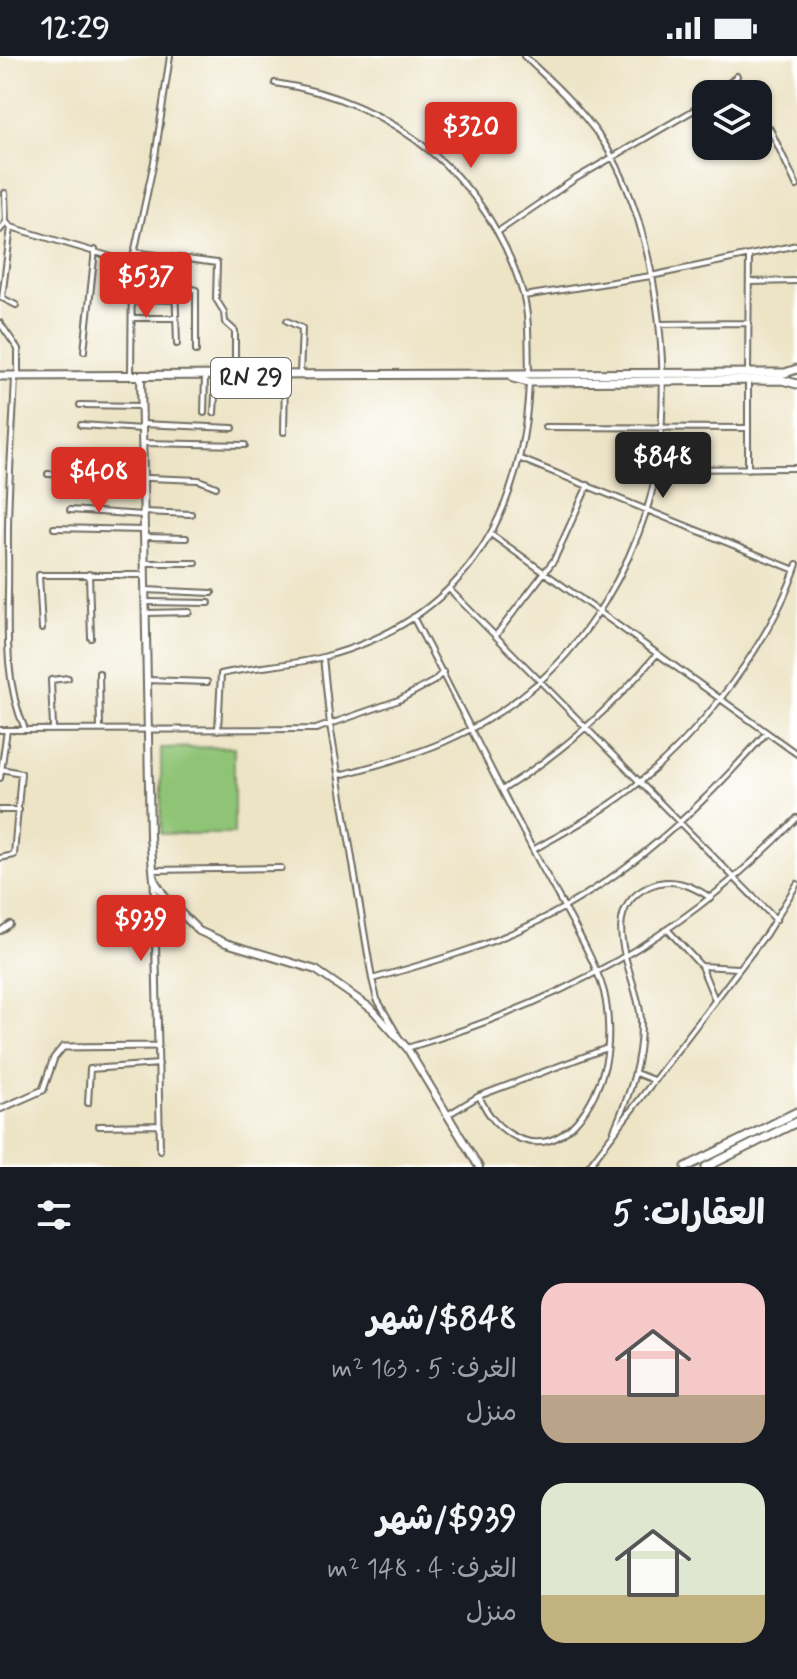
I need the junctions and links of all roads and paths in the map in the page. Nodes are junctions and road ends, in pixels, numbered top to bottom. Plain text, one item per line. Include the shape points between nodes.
1 (170, 56) edge
2 (524, 56) edge
3 (737, 76) dead end
4 (732, 80) edge
5 (275, 83) dead end
6 (692, 111) edge
7 (772, 133) edge
8 (613, 159) junction
9 (797, 186) edge
10 (5, 193) dead end
11 (6, 222) junction
12 (11, 227) junction
13 (0, 230) edge
14 (499, 231) junction
15 (797, 245) edge
16 (95, 250) junction
17 (134, 252) junction
18 (749, 256) junction
19 (132, 263) junction
20 (651, 276) junction
21 (132, 279) junction
22 (797, 281) edge
23 (750, 282) junction
24 (176, 284) junction
25 (523, 296) junction
26 (132, 299) junction
27 (176, 300) junction
28 (16, 305) dead end
29 (132, 318) junction
30 (175, 318) junction
31 (287, 321) dead end
32 (0, 323) edge
33 (749, 323) junction
34 (659, 324) junction
35 (177, 344) dead end
36 (84, 351) dead end
37 (196, 351) dead end
38 (797, 369) edge
39 (0, 376) edge
40 (17, 376) junction
41 (748, 376) junction
42 (205, 377) junction
43 (235, 377) junction
44 (300, 377) junction
45 (661, 377) junction
46 (131, 378) junction
47 (141, 378) junction
48 (216, 378) junction
49 (285, 378) junction
50 (529, 378) junction
51 (797, 384) edge
52 (80, 405) dead end
53 (141, 406) junction
54 (204, 413) dead end
55 (214, 413) dead end
56 (81, 425) dead end
57 (142, 426) junction
58 (545, 427) dead end
59 (233, 428) dead end
60 (660, 428) junction
61 (748, 428) junction
62 (284, 432) dead end
63 (142, 443) junction
64 (245, 445) dead end
65 (62, 456) dead end
66 (520, 458) junction
67 (143, 460) junction
68 (797, 468) edge
69 (657, 469) junction
70 (748, 469) junction
71 (48, 474) dead end
72 (143, 478) junction
73 (588, 485) junction
74 (216, 487) dead end
75 (648, 509) junction
76 (70, 510) dead end
77 (143, 514) junction
78 (191, 514) dead end
79 (54, 528) dead end
80 (143, 533) junction
81 (492, 535) junction
82 (186, 538) dead end
83 (144, 563) junction
84 (196, 563) dead end
85 (796, 568) edge
86 (545, 573) junction
87 (89, 574) junction
88 (144, 575) junction
89 (449, 589) junction
90 (145, 590) junction
91 (212, 593) dead end
92 (146, 602) junction
93 (209, 603) dead end
94 (189, 612) dead end
95 (598, 612) junction
96 (146, 613) junction
97 (413, 617) junction
98 (42, 629) dead end
99 (495, 636) junction
100 (91, 638) dead end
101 (657, 654) junction
102 (323, 657) junction
103 (443, 672) junction
104 (99, 673) dead end
105 (68, 678) dead end
106 (146, 680) junction
107 (539, 681) junction
108 (207, 682) dead end
109 (719, 699) junction
110 (330, 725) junction
111 (53, 728) junction
112 (25, 729) junction
113 (100, 729) junction
114 (588, 729) junction
115 (0, 730) edge
116 (7, 730) junction
117 (218, 730) junction
118 (471, 730) junction
119 (148, 732) junction
120 (766, 733) junction
121 (797, 754) edge
122 (1, 769) edge
123 (339, 775) junction
124 (0, 778) edge
125 (641, 781) junction
126 (502, 790) junction
127 (0, 810) edge
128 (19, 810) junction
129 (797, 818) edge
130 (680, 825) junction
131 (533, 850) junction
132 (0, 858) edge
133 (281, 868) dead end
134 (153, 870) junction
135 (154, 880) junction
136 (734, 880) junction
137 (797, 884) edge
138 (711, 898) junction
139 (564, 908) junction
140 (776, 920) junction
141 (10, 924) dead end
142 (668, 930) junction
143 (0, 931) edge
144 (626, 958) junction
145 (701, 966) junction
146 (739, 968) junction
147 (596, 975) junction
148 (372, 979) junction
149 (715, 1000) junction
150 (400, 1039) junction
151 (158, 1046) junction
152 (407, 1048) junction
153 (607, 1048) junction
154 (159, 1064) junction
155 (636, 1075) junction
156 (653, 1080) junction
157 (646, 1090) junction
158 (479, 1096) junction
159 (88, 1103) dead end
160 (0, 1109) edge
161 (797, 1112) edge
162 (449, 1114) junction
163 (797, 1122) edge
164 (160, 1125) junction
165 (99, 1126) dead end
166 (610, 1139) junction
167 (160, 1150) dead end
168 (479, 1167) edge
169 (588, 1167) edge
170 (686, 1167) edge
171 (706, 1167) edge

1 - 17 street
2 - 8 street via 565,94
3 - 4 street
5 - 14 street via 345,100 396,127 452,170
6 - 8 street
7 - 9 street
8 - 14 street
8 - 20 street via 634,206
10 - 11 street
11 - 12 street
11 - 13 street
12 - 16 street
12 - 28 street via 2,298
14 - 25 street
15 - 18 street
16 - 19 street
16 - 36 street
17 - 19 street
17 - 43 street via 217,263 216,299 225,322 235,331
18 - 20 street
18 - 23 street
19 - 21 street
20 - 25 street
20 - 34 street
21 - 24 street
21 - 26 street
22 - 23 street
23 - 33 street
24 - 27 street
24 - 37 street via 196,290
25 - 50 street
26 - 27 street
26 - 29 street
27 - 30 street
29 - 30 street
29 - 46 street
30 - 35 street
31 - 44 street via 302,329
32 - 40 street via 18,349
33 - 34 street
33 - 41 street
34 - 45 street
38 - 41 main road, RN 29
39 - 40 main road, RN 29
40 - 46 main road, RN 29
40 - 112 street via 5,596 12,701
41 - 45 main road, RN 29
41 - 51 main road, RN 29
41 - 61 street
42 - 47 main road, RN 29
42 - 48 main road, RN 29
42 - 54 street
43 - 48 main road, RN 29
43 - 49 main road, RN 29
44 - 49 main road, RN 29
44 - 50 main road, RN 29
45 - 50 main road, RN 29
45 - 60 street
46 - 47 main road, RN 29
47 - 53 main road
48 - 55 street
49 - 62 street
50 - 66 street
52 - 53 street
53 - 57 main road
56 - 57 street
57 - 59 street
57 - 63 main road
58 - 60 street
60 - 61 street
60 - 69 street
61 - 70 street
63 - 64 street
63 - 67 main road
65 - 67 street
66 - 73 street
66 - 81 street
67 - 72 main road
68 - 70 street
69 - 70 street
69 - 75 street
71 - 72 street
72 - 74 street via 199,480
72 - 77 main road
73 - 75 street
73 - 86 street via 571,529
75 - 85 street
75 - 95 street
76 - 77 street
77 - 78 street
77 - 80 main road
79 - 80 street
80 - 82 street
80 - 83 main road
81 - 86 street
81 - 89 street
83 - 84 street
83 - 88 main road
85 - 109 street via 756,645
86 - 95 street
86 - 99 street
87 - 88 street
87 - 98 street via 39,575
87 - 100 street
88 - 90 main road
89 - 97 street
89 - 99 street
90 - 91 street
90 - 92 main road
92 - 93 street
92 - 96 main road
94 - 96 street
95 - 101 street
95 - 107 street
96 - 106 main road
97 - 102 street
97 - 103 street
99 - 107 street
101 - 109 street
101 - 114 street
102 - 110 street
102 - 117 street via 221,674
103 - 110 street via 399,700
103 - 118 street
104 - 113 street
105 - 111 street via 51,680
106 - 108 street
106 - 119 main road
107 - 114 street
107 - 118 street
109 - 120 street
109 - 125 street
110 - 117 street
110 - 123 street
111 - 112 street
111 - 113 street
112 - 116 street
113 - 119 street
114 - 125 street
114 - 126 street
115 - 116 street
116 - 122 street
117 - 119 street
118 - 123 street via 411,757
118 - 126 street
119 - 134 main road
120 - 121 street
120 - 130 street
122 - 124 street
122 - 128 street via 21,772
123 - 148 street
125 - 130 street
125 - 131 street
126 - 131 street
127 - 128 street
128 - 132 street via 14,855
129 - 136 street
130 - 136 street
130 - 139 street
131 - 139 street
133 - 134 street
134 - 135 main road
135 - 150 main road via 199,931 316,970 357,995
135 - 151 street
136 - 138 street
136 - 140 street
137 - 140 street
138 - 142 street
138 - 144 street via 674,882 638,893 626,908 620,929
139 - 147 street
139 - 148 street via 450,956
140 - 146 street
141 - 143 street
142 - 144 street
142 - 145 street
144 - 147 street
144 - 155 street via 640,1010
145 - 146 street
145 - 149 street
146 - 149 street
147 - 152 street via 503,1017
147 - 153 street via 606,1008
148 - 150 street
149 - 156 street
150 - 152 main road
151 - 154 street
151 - 160 street via 63,1047 43,1090
152 - 162 main road
153 - 158 street
153 - 158 street via 605,1066 586,1107 559,1138 537,1142 511,1135 486,1113
154 - 159 street via 90,1069
154 - 164 street
155 - 156 street
155 - 157 street
155 - 166 street
156 - 157 street
157 - 166 street
158 - 162 street
161 - 170 main road
162 - 168 main road
163 - 171 main road
164 - 165 street
164 - 167 street
166 - 169 street

